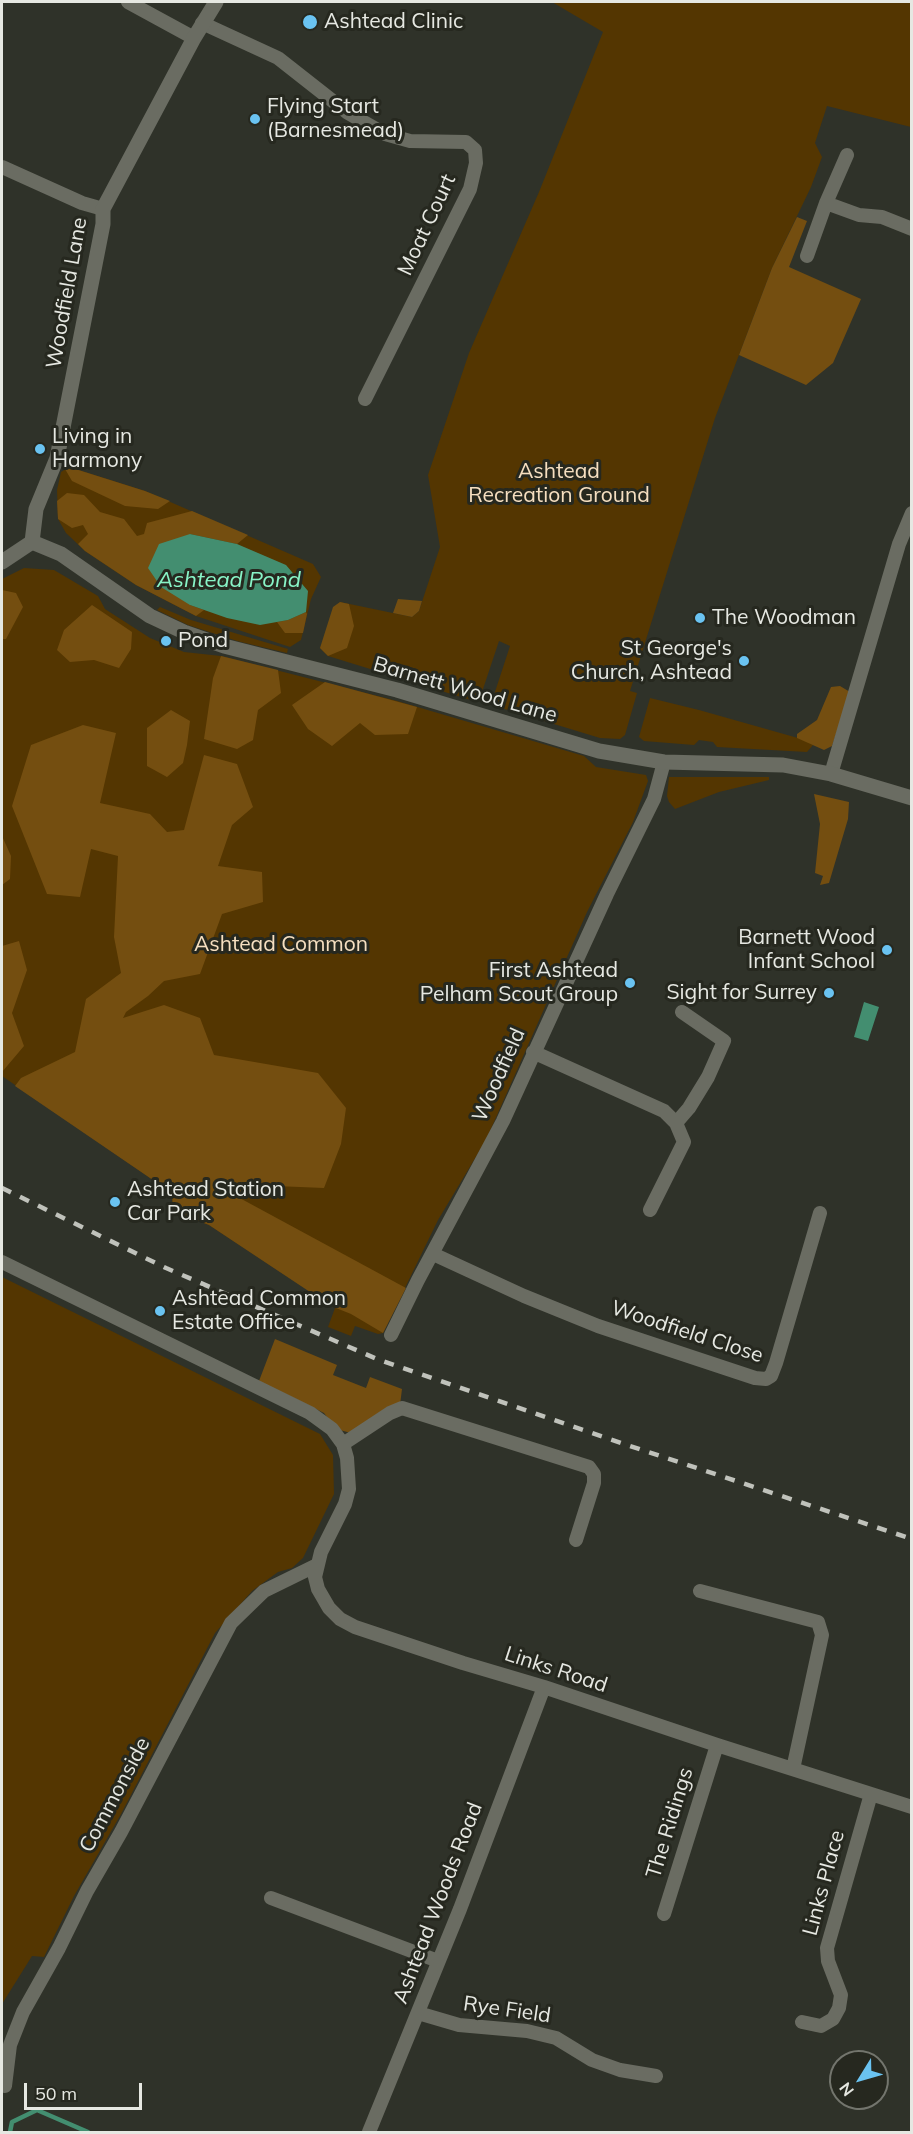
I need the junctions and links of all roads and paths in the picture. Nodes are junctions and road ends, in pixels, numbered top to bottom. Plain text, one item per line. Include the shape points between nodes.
1 (128, 2) edge
2 (216, 2) edge
3 (202, 23) junction
4 (194, 38) junction
5 (847, 155) dead end
6 (2, 167) edge
7 (826, 203) junction
8 (103, 209) junction
9 (912, 229) edge
10 (807, 256) dead end
11 (365, 399) dead end
12 (912, 513) edge
13 (32, 542) junction
14 (2, 562) edge
15 (663, 762) junction
16 (831, 774) junction
17 (912, 798) edge
18 (682, 1012) dead end
19 (533, 1052) junction
20 (676, 1123) junction
21 (650, 1210) dead end
22 (820, 1213) dead end
23 (433, 1254) junction
24 (2, 1262) edge
25 (391, 1335) dead end
26 (343, 1444) junction
27 (576, 1540) dead end
28 (317, 1565) junction
29 (700, 1591) dead end
30 (544, 1687) junction
31 (717, 1745) junction
32 (793, 1769) junction
33 (871, 1794) junction
34 (912, 1807) edge
35 (271, 1898) dead end
36 (664, 1914) dead end
37 (438, 1961) junction
38 (418, 2013) junction
39 (802, 2022) dead end
40 (656, 2076) dead end
41 (4, 2086) dead end
42 (369, 2133) edge

1 - 4 street
2 - 3 street, Woodfield Lane
3 - 4 street, Woodfield Lane
3 - 11 street, Moat Court via 278,58 348,112 386,134 410,141 466,142 476,150 470,189
4 - 8 street, Woodfield Lane
5 - 7 street
6 - 8 street
7 - 9 street
7 - 10 street
8 - 13 street, Woodfield Lane via 57,458 36,508
12 - 16 street via 899,544
13 - 14 street
13 - 15 street, Barnett Wood Lane via 61,554 150,616 214,643 397,690 598,751
15 - 16 street, Barnett Wood Lane via 783,765
15 - 19 street, Woodfield via 654,799
16 - 17 street, Barnett Wood Lane
18 - 20 street via 724,1041 708,1077
19 - 20 street via 664,1111
19 - 23 street, Woodfield via 503,1121
20 - 21 street via 684,1143
22 - 23 street, Woodfield Close via 776,1363 766,1379 598,1326
23 - 25 street, Woodfield
24 - 26 street via 310,1413 332,1429
26 - 27 street via 402,1408 589,1467 594,1483
26 - 28 street, Links Road via 349,1489
28 - 30 street, Links Road via 318,1589 329,1608 354,1627
28 - 41 street, Commonside via 264,1591 231,1623 23,2012 10,2045
29 - 32 street via 818,1622 822,1635
30 - 31 street, Links Road
30 - 37 street, Ashtead Woods Road
31 - 32 street, Links Road
31 - 36 street, The Ridings
32 - 33 street, Links Road
33 - 34 street, Links Road
33 - 39 street, Links Place via 827,1948 841,1995 839,2008 833,2019 821,2026
35 - 37 street
37 - 38 street, Ashtead Woods Road
38 - 40 street, Rye Field via 459,2025 527,2031 556,2038 592,2060
38 - 42 street, Ashtead Woods Road

